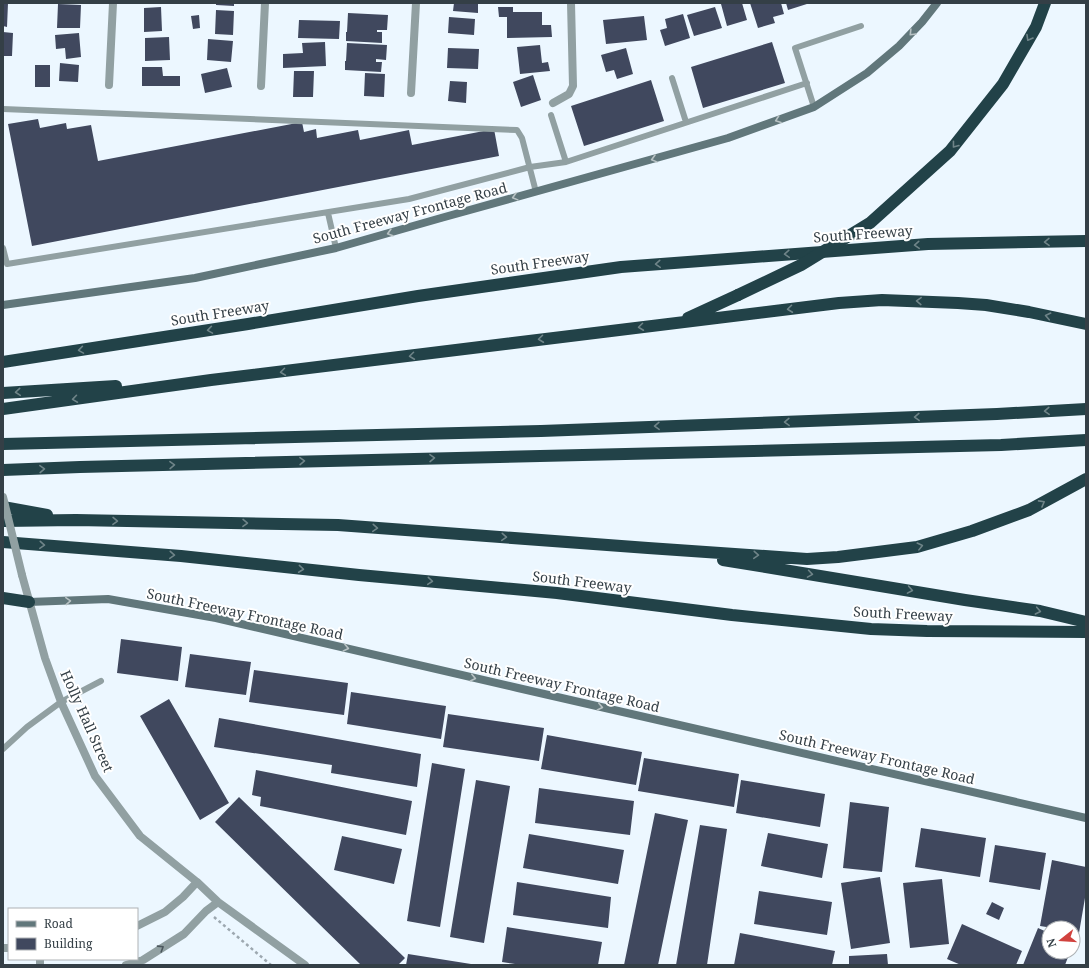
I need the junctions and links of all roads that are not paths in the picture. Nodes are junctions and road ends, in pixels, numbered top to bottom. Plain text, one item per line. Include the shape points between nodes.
1 (113, 3) edge
2 (265, 3) edge
3 (416, 3) edge
4 (571, 3) edge
5 (937, 3) edge
6 (1045, 3) edge
7 (861, 26) dead end
8 (672, 78) dead end
9 (807, 83) junction
10 (109, 85) dead end
11 (261, 86) dead end
12 (411, 93) dead end
13 (553, 104) dead end
14 (814, 107) junction
15 (3, 109) edge
16 (551, 115) dead end
17 (686, 122) junction
18 (566, 162) junction
19 (530, 167) junction
20 (536, 192) junction
21 (328, 213) junction
22 (1086, 241) edge
23 (3, 248) edge
24 (336, 248) junction
25 (4, 256) edge
26 (3, 305) edge
27 (679, 322) junction
28 (1086, 324) edge
29 (3, 362) edge
30 (211, 380) junction
31 (3, 393) edge
32 (3, 409) edge
33 (1086, 410) edge
34 (1086, 440) edge
35 (3, 444) edge
36 (3, 470) edge
37 (1086, 479) edge
38 (3, 497) edge
39 (3, 507) edge
40 (76, 520) junction
41 (3, 521) edge
42 (3, 542) edge
43 (648, 548) junction
44 (3, 598) edge
45 (29, 602) junction
46 (1086, 622) edge
47 (1086, 632) edge
48 (101, 681) dead end
49 (60, 702) junction
50 (3, 749) edge
51 (1086, 818) edge
52 (198, 882) junction
53 (218, 902) junction
54 (138, 926) edge
55 (126, 965) edge
56 (305, 965) edge

1 - 10 street
2 - 11 street
3 - 12 street
4 - 13 street via 573,86 568,94
5 -> 14 main road, South Freeway Frontage Road via 899,46 867,73
6 -> 27 highway, bridge via 1036,27 1003,84 950,152 870,223 801,265
7 - 9 lane via 795,48
8 - 17 lane
9 - 14 lane
9 - 17 lane
14 -> 20 main road, South Freeway Frontage Road via 728,138
15 - 19 lane via 517,130 522,138
16 - 18 lane
17 - 18 lane
18 - 19 lane
19 - 20 lane
19 - 21 lane via 409,199
20 -> 24 main road, South Freeway Frontage Road
21 - 24 lane
21 - 25 lane via 8,264
22 -> 29 highway, South Freeway via 928,244 621,267 418,296
23 - 25 lane
24 - 26 main road, South Freeway Frontage Road via 195,278
28 -> 27 highway via 986,305 882,300
27 -> 30 highway
30 -> 31 highway
30 -> 32 highway
33 -> 35 highway via 548,430
36 -> 34 highway
43 -> 37 highway via 807,558 838,557 917,547 972,531 1029,510
38 - 45 street, Holly Hall Street, bridge
39 - 40 highway
40 - 41 highway
40 -> 43 highway via 338,525
42 -> 47 highway, South Freeway via 181,556 557,593 871,629
43 -> 46 highway via 1040,611
44 - 45 highway
45 - 49 street, Holly Hall Street
45 -> 51 main road, South Freeway Frontage Road via 108,599 216,618
48 - 49 lane
49 - 50 lane via 26,727
49 - 52 street, Holly Hall Street via 95,776 140,836
52 - 53 street, Holly Hall Street
52 - 54 street via 165,912
55 -> 53 street via 143,960 184,934
53 - 56 street, Holly Hall Street

